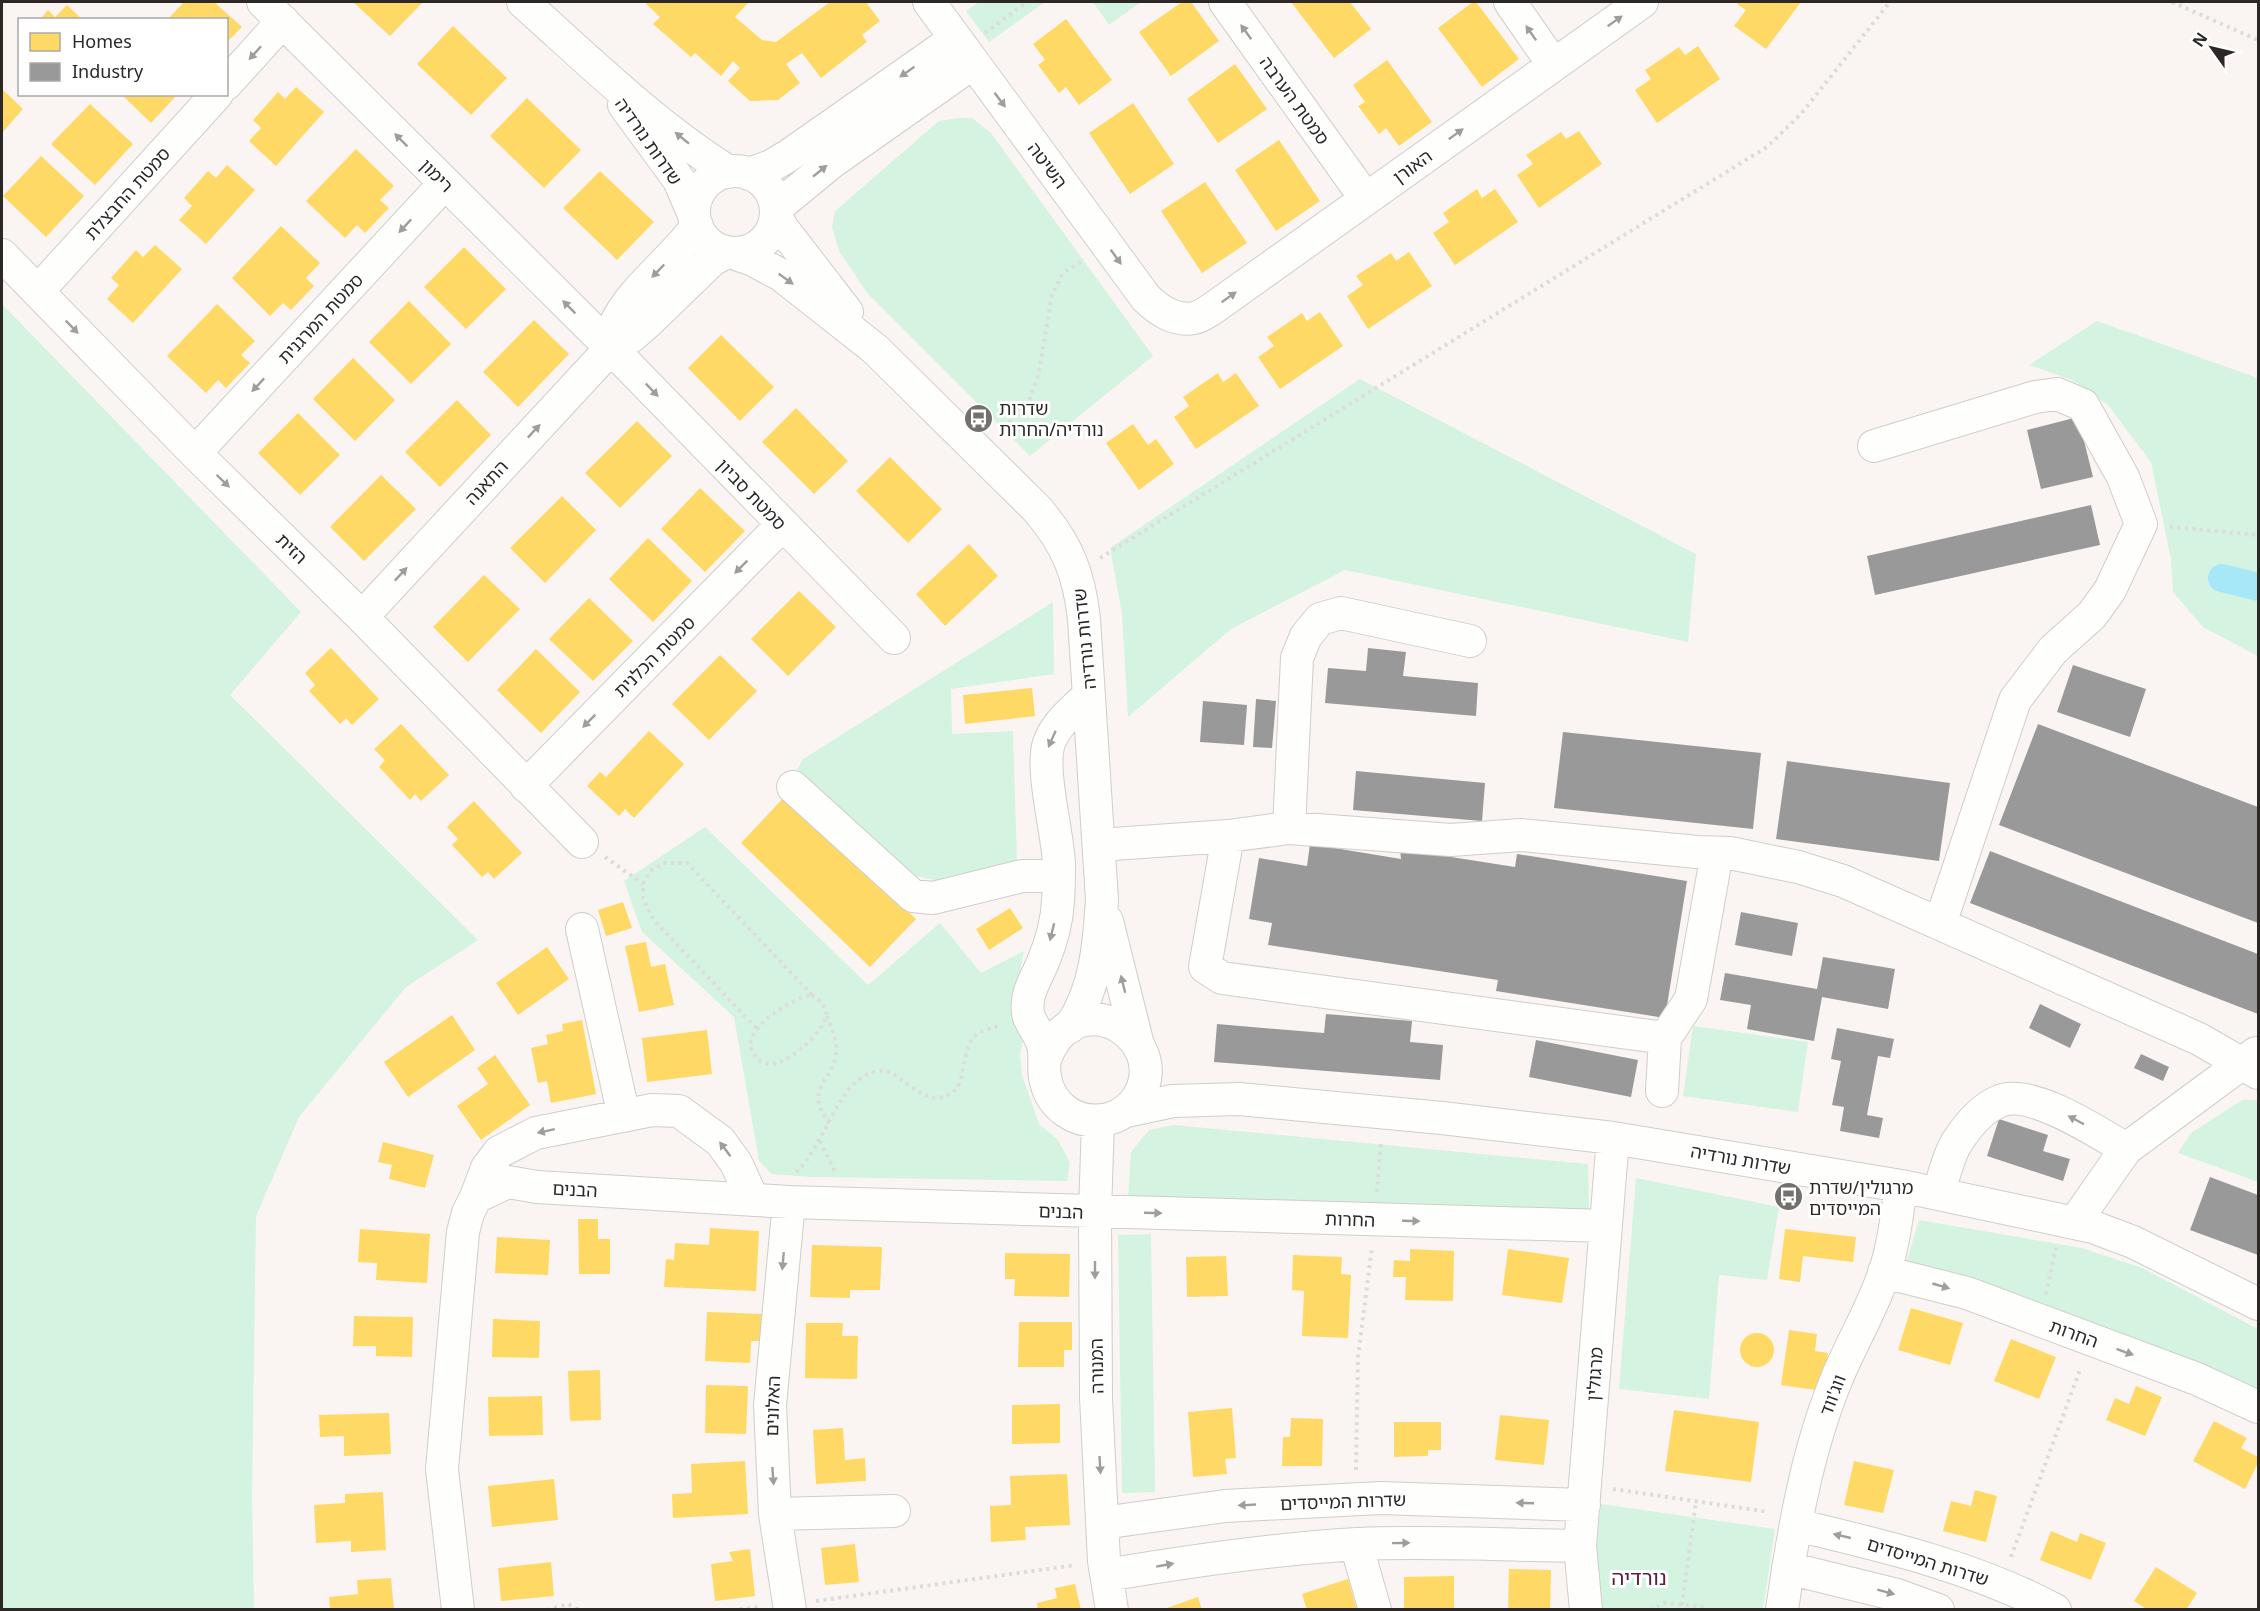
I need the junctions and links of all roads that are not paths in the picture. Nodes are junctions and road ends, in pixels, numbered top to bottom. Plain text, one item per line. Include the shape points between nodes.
1 (523, 2) edge
2 (562, 2) edge
3 (929, 2) edge
4 (1225, 2) edge
5 (1510, 2) edge
6 (1642, 2) edge
7 (273, 11) edge
8 (563, 37) junction
9 (963, 50) junction
10 (1553, 64) junction
11 (599, 71) junction
12 (228, 81) edge
13 (215, 96) edge
14 (739, 173) junction
15 (445, 183) junction
16 (1366, 199) junction
17 (776, 212) junction
18 (696, 221) junction
19 (730, 253) junction
20 (2, 255) edge
21 (38, 291) junction
22 (1177, 318) joint
23 (611, 348) junction
24 (875, 349) junction
25 (1874, 446) dead end
26 (195, 453) junction
27 (782, 525) junction
28 (362, 616) junction
29 (894, 638) dead end
30 (1470, 641) dead end
31 (1089, 695) junction
32 (526, 786) junction
33 (794, 787) dead end
34 (1290, 828) junction
35 (1228, 836) junction
36 (582, 842) road end
37 (1099, 845) junction
38 (1717, 853) junction
39 (1059, 876) junction
40 (1102, 900) junction
41 (1940, 924) junction
42 (582, 929) dead end
43 (1070, 1027) junction
44 (1665, 1038) junction
45 (1140, 1048) junction
46 (1046, 1057) junction
47 (2253, 1063) edge
48 (1662, 1091) dead end
49 (1239, 1099) junction
50 (624, 1116) junction
51 (1112, 1116) junction
52 (1613, 1138) junction
53 (2126, 1149) junction
54 (1901, 1186) junction
55 (789, 1189) junction
56 (1938, 1194) junction
57 (476, 1197) junction
58 (753, 1200) junction
59 (1095, 1212) junction
60 (2069, 1221) junction
61 (1606, 1226) junction
62 (1884, 1272) junction
63 (2259, 1304) edge
64 (2259, 1407) edge
65 (1585, 1495) junction
66 (894, 1511) dead end
67 (775, 1514) junction
68 (1797, 1521) junction
69 (1102, 1523) junction
70 (1356, 1544) junction
71 (1581, 1546) junction
72 (1106, 1568) junction
73 (1788, 1568) junction
74 (789, 1607) edge
75 (458, 1610) edge
76 (1112, 1610) edge
77 (1375, 1610) edge
78 (1586, 1610) edge
79 (1782, 1610) edge
80 (1938, 1610) edge
81 (2055, 1610) edge

1 - 8 street, שדרות נורדיה
2 - 8 street
3 - 9 street, השיטה
16 -> 4 street, סמטת הערבה
10 -> 5 street
10 -> 6 street, האורן
7 -> 12 street
15 -> 7 street, רימון
8 - 11 street, שדרות נורדיה
9 -> 14 street via 771,166
17 -> 9 street
9 -> 22 street, השיטה via 1146,298 1158,310
16 -> 10 street, האורן
14 -> 11 street, שדרות נורדיה via 692,146
11 - 18 street, שדרות נורדיה via 679,180
13 - 21 street, סמטת החבצלת
14 - 17 street via 765,184
14 - 18 street via 717,176 706,183 695,203
23 -> 15 street, רימון
15 -> 26 street, סמטת המרגנית
22 -> 16 street, האורן via 1195,318 1212,309
17 - 19 street via 767,238 746,252
17 - 24 street, שדרות נורדיה via 783,229
18 - 19 street via 710,245
18 -> 23 street, התאנה via 678,250 625,308 614,327
19 - 23 street, התאנה via 707,265 632,336
19 -> 24 street, שדרות נורדיה via 781,275
20 - 21 street, הזית
21 -> 26 street, הזית
23 -> 27 street, סמטת סביון
28 -> 23 street, התאנה
24 - 31 street, שדרות נורדיה via 1054,530 1069,555 1081,593
25 - 41 street via 2035,396 2057,394 2083,405 2123,477 2141,524 2110,590 2092,615 2053,650 2015,700
26 -> 28 street, הזית
27 - 29 street, סמטת סביון
27 -> 32 street, סמטת הכלנית
28 - 32 street, הזית
30 - 34 street via 1341,613 1320,619 1306,636 1297,658
31 - 37 street, שדרות נורדיה
31 -> 39 street via 1060,724 1049,744 1046,763
32 - 36 street, הזית
33 - 39 street via 913,896 933,898 1022,876
34 - 35 street
34 - 38 street via 1451,840 1521,835
35 - 37 street
35 - 44 street via 1205,967 1222,978
37 - 40 street, שדרות נורדיה
38 - 41 street via 1798,867 1843,881
38 - 44 street via 1691,999
39 -> 46 street via 1053,932 1029,992 1028,1016
40 - 43 street, שדרות נורדיה via 1094,973
45 -> 40 street, שדרות נורדיה
41 - 47 street
42 - 50 street
43 - 45 street via 1093,1019 1110,1021 1125,1029
43 - 46 street via 1052,1042
44 - 48 street
45 - 49 street, שדרות נורדיה via 1157,1070 1176,1083
45 - 51 street via 1146,1073 1143,1087 1136,1100
46 - 51 street via 1047,1089 1068,1113 1082,1119
47 - 53 street
49 - 51 street, שדרות נורדיה via 1185,1100
49 - 52 street, שדרות נורדיה
50 -> 57 street via 536,1133 499,1152 487,1168
58 -> 50 street via 736,1163 720,1141 699,1124 679,1112 652,1110
51 - 59 street, המנורה
52 - 54 street, שדרות נורדיה
52 - 61 street, מרגולין
53 -> 56 street via 2073,1118 2030,1100 2002,1100 1980,1113 1956,1143
53 - 60 street
54 - 56 street, שדרות נורדיה
54 - 62 street, ווג'ווד via 1895,1237
55 - 58 street, הבנים
55 - 59 street, הבנים
55 -> 67 street, האלונים via 770,1405
56 - 60 street, שדרות נורדיה
57 - 58 street, הבנים via 508,1182
57 - 75 street via 463,1232 442,1469
59 -> 61 street, החרות
59 -> 69 street, המנורה via 1096,1397
60 - 63 street, שדרות נורדיה via 2133,1242
61 - 65 street, מרגולין
62 -> 64 street, החרות via 1967,1293 2197,1379
62 - 68 street, ווג'ווד via 1835,1383 1813,1446
65 -> 69 street, שדרות המייסדים via 1381,1498 1225,1506
65 - 71 street, מרגולין
66 - 67 street
67 - 74 street, האלונים
68 - 73 street, ווג'ווד
81 -> 68 street, שדרות המייסדים via 2001,1585 1925,1558
69 - 72 street, המנורה
70 -> 71 street
72 -> 70 street
70 - 77 street
71 - 78 street, מרגולין
72 - 76 street, המנורה
73 - 79 street, ווג'ווד
73 -> 80 street via 1897,1595

